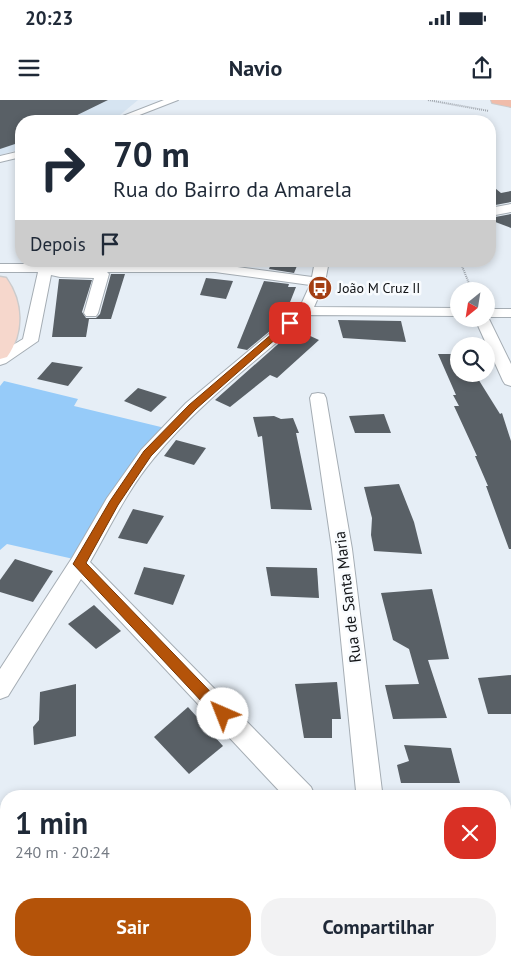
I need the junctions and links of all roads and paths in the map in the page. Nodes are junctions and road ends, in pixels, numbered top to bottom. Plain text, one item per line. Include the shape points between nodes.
1 (138, 100) edge
2 (173, 100) edge
3 (428, 100) edge
4 (511, 103) edge
5 (495, 106) edge
6 (124, 115) edge
7 (133, 115) edge
8 (15, 155) edge
9 (0, 159) edge
10 (15, 161) edge
11 (0, 165) edge
12 (511, 208) edge
13 (496, 211) edge
14 (321, 267) edge
15 (462, 267) edge
16 (0, 268) edge
17 (46, 268) junction
18 (0, 282) edge
19 (318, 282) junction
20 (468, 282) edge
21 (305, 310) junction
22 (450, 312) edge
23 (92, 313) dead end
24 (495, 313) edge
25 (511, 314) edge
26 (486, 328) edge
27 (0, 353) edge
28 (0, 360) edge
29 (511, 381) edge
30 (318, 398) dead end
31 (79, 564) junction
32 (0, 689) edge
33 (296, 790) edge
34 (369, 790) edge

1 - 6 street
2 - 7 street
3 - 5 path
4 - 5 highway
8 - 9 street
10 - 11 street
12 - 13 street
14 - 19 street
15 - 20 path
16 - 17 street
17 - 19 street via 215,268
17 - 23 street via 60,273 102,274
17 - 28 street via 30,341
18 - 27 main road via 6,291 11,316
19 - 21 street
21 - 22 street
21 - 31 street via 192,407 147,454
24 - 25 street
26 - 29 street
30 - 34 street, Rua de Santa Maria via 342,549
31 - 32 street
31 - 33 street

